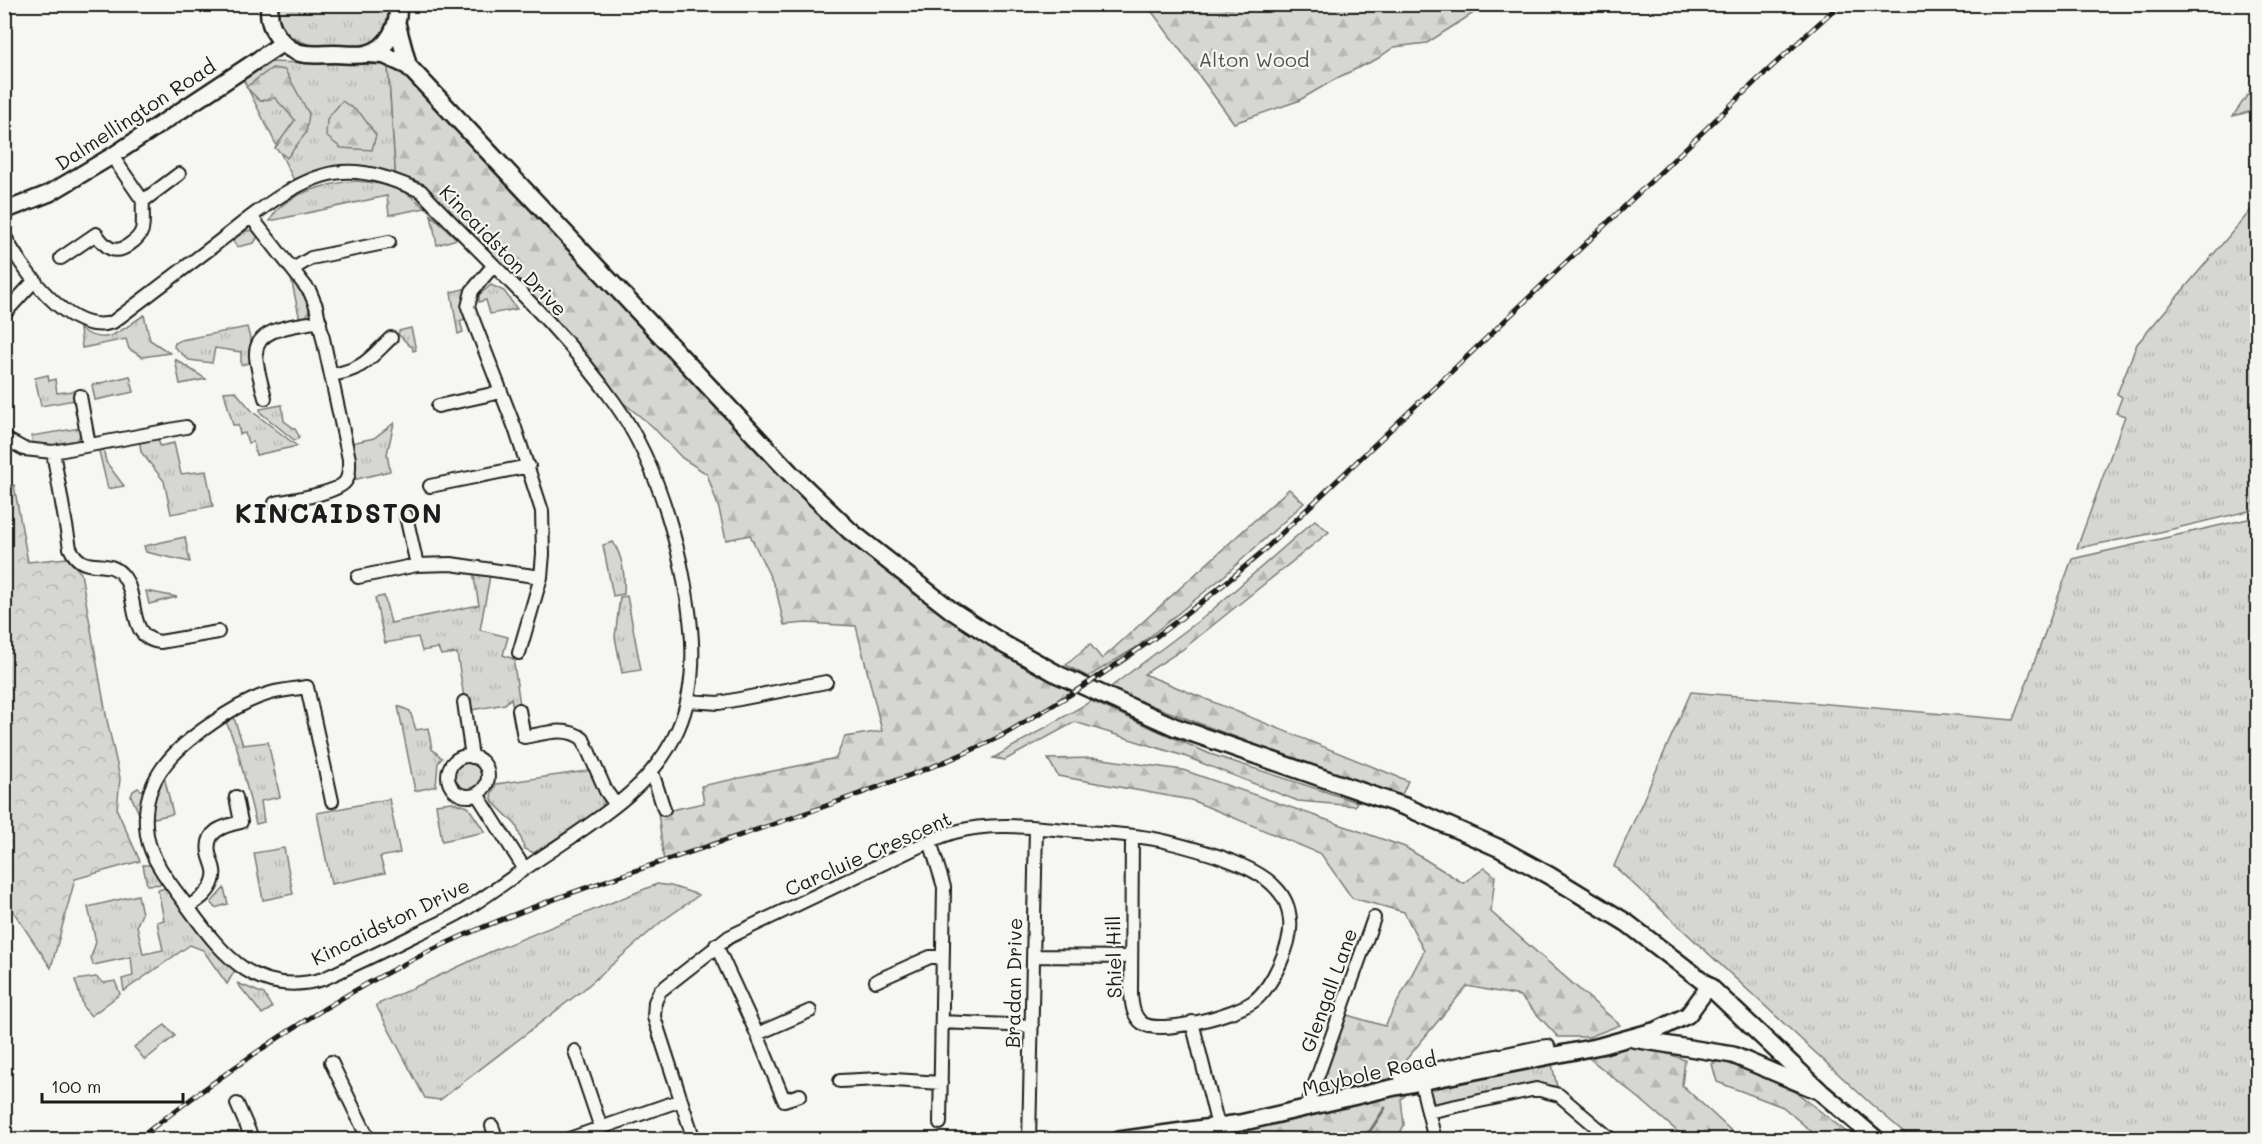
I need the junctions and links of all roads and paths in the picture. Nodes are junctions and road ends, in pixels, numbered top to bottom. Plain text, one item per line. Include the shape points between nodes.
1 (270, 4) edge
2 (397, 4) edge
3 (397, 25) junction
4 (283, 43) junction
5 (368, 54) junction
6 (408, 66) junction
7 (112, 156) junction
8 (179, 174) dead end
9 (143, 201) junction
10 (4, 211) edge
11 (252, 218) junction
12 (4, 235) edge
13 (390, 242) dead end
14 (61, 258) dead end
15 (493, 266) junction
16 (293, 269) junction
17 (35, 280) junction
18 (4, 314) edge
19 (320, 321) junction
20 (391, 338) dead end
21 (331, 375) junction
22 (501, 392) junction
23 (80, 396) dead end
24 (265, 398) dead end
25 (438, 406) dead end
26 (186, 427) dead end
27 (4, 438) edge
28 (89, 445) junction
29 (53, 452) junction
30 (529, 466) junction
31 (430, 486) dead end
32 (275, 503) dead end
33 (406, 516) dead end
34 (417, 565) junction
35 (358, 577) dead end
36 (541, 577) junction
37 (218, 632) dead end
38 (519, 653) dead end
39 (826, 681) dead end
40 (687, 700) junction
41 (464, 702) dead end
42 (519, 710) dead end
43 (472, 757) junction
44 (652, 772) junction
45 (477, 794) junction
46 (236, 797) dead end
47 (332, 801) dead end
48 (616, 805) junction
49 (664, 808) dead end
50 (1036, 828) junction
51 (1132, 836) junction
52 (930, 841) junction
53 (524, 868) junction
54 (188, 907) junction
55 (1374, 918) dead end
56 (716, 945) junction
57 (1033, 956) junction
58 (943, 957) junction
59 (1131, 957) junction
60 (876, 981) dead end
61 (1710, 986) junction
62 (810, 1011) dead end
63 (942, 1022) junction
64 (1191, 1022) junction
65 (1032, 1026) junction
66 (757, 1034) junction
67 (1627, 1038) junction
68 (575, 1051) dead end
69 (1550, 1056) junction
70 (331, 1062) dead end
71 (840, 1081) dead end
72 (1421, 1082) junction
73 (941, 1083) junction
74 (1402, 1086) junction
75 (1822, 1093) junction
76 (800, 1095) dead end
77 (681, 1100) junction
78 (237, 1104) dead end
79 (1306, 1109) junction
80 (1428, 1112) junction
81 (940, 1124) dead end
82 (492, 1126) dead end
83 (1218, 1126) junction
84 (601, 1128) junction
85 (1598, 1135) edge
86 (253, 1140) edge
87 (369, 1140) edge
88 (497, 1140) edge
89 (566, 1140) edge
90 (694, 1140) edge
91 (1029, 1140) edge
92 (1119, 1140) edge
93 (1435, 1140) edge
94 (1612, 1140) edge
95 (1877, 1140) edge

1 - 4 highway via 272,28
2 - 3 highway
3 - 5 highway via 389,39
3 - 6 highway
4 - 5 highway via 305,54
4 - 7 main road, Dalmellington Road
5 - 6 highway via 384,55
6 - 61 highway via 792,475 850,531 951,610 1059,675 1137,711 1406,807 1501,849 1627,923
7 - 9 street
7 - 10 main road, Dalmellington Road via 50,193
8 - 9 street
9 - 14 street via 141,232 126,248 111,250 96,234
11 - 15 street, Kincaidston Drive via 297,186 319,177 341,172 380,176 421,192
11 - 16 street
11 - 17 street, Kincaidston Drive via 106,325 84,322 66,312
12 - 17 street, Kincaidston Drive
13 - 16 street via 311,258
15 - 22 street via 472,291 468,307
15 - 40 street, Kincaidston Drive via 600,384 641,449 657,485 685,584 693,650
16 - 19 street via 310,292
17 - 18 street
19 - 21 street
19 - 24 street via 268,333 257,344
20 - 21 street via 362,366
21 - 32 street via 349,459 345,482 336,489
22 - 25 street
22 - 30 street
23 - 28 street
26 - 28 street
27 - 29 street via 24,449
28 - 29 street
29 - 37 street via 70,548 84,564 114,567 123,574 143,635 160,642
30 - 31 street
30 - 36 street via 542,511
33 - 34 street
34 - 35 street
34 - 36 street via 451,564
36 - 38 street
39 - 40 street via 719,703
40 - 44 street, Kincaidston Drive via 678,729
41 - 43 street
42 - 48 street via 524,737 562,731 580,736
43 - 45 street via 482,763 487,774 485,785
43 - 45 street via 456,761 449,770 449,781 460,794
44 - 48 street, Kincaidston Drive
44 - 49 street
45 - 53 street
46 - 54 street via 241,822 220,826 213,834 209,853 214,865 213,880 204,897
47 - 54 street, Kincaidston Drive via 307,687 271,693 228,712 193,736 165,763 147,808 147,836 155,860
48 - 53 street, Kincaidston Drive
50 - 51 street, Carcluie Crescent
50 - 52 street, Carcluie Crescent via 980,827
50 - 57 street, Bradan Drive
51 - 59 street, Shiel Hill
51 - 64 street, Carcluie Crescent via 1205,852 1240,865 1275,886 1287,902 1289,939 1270,983 1244,1009
52 - 56 street, Carcluie Crescent
52 - 58 street via 944,887
53 - 54 street, Kincaidston Drive via 462,912 353,966 323,979 298,984 269,981 248,972 213,942
55 - 79 street, Glengall Lane
56 - 66 street
56 - 77 street, Carcluie Crescent via 660,991 655,1002 654,1017
57 - 59 street
57 - 65 street, Bradan Drive
58 - 60 street via 930,957
58 - 63 street
59 - 64 street, Shiel Hill via 1131,994 1134,1013 1141,1023 1161,1029
61 - 67 main road, Maybole Road via 1688,1015 1657,1030
61 - 75 highway
62 - 66 street
63 - 65 street
63 - 73 street
64 - 83 street
65 - 91 street, Bradan Drive
66 - 76 street via 784,1100
67 - 69 main road, Maybole Road
67 - 75 main road, Maybole Road via 1733,1055
68 - 84 street
69 - 72 main road, Maybole Road
69 - 74 street via 1548,1046 1539,1047 1401,1076
70 - 87 street
71 - 73 street
72 - 74 main road, Maybole Road
72 - 80 street
73 - 81 street
74 - 79 main road, Maybole Road
75 - 95 highway
77 - 84 street
77 - 90 street, Carcluie Crescent
78 - 86 street
79 - 83 main road, Maybole Road
80 - 85 street via 1536,1089 1559,1095
80 - 93 street
82 - 88 street
83 - 92 main road, Maybole Road
84 - 89 street
85 - 94 street

